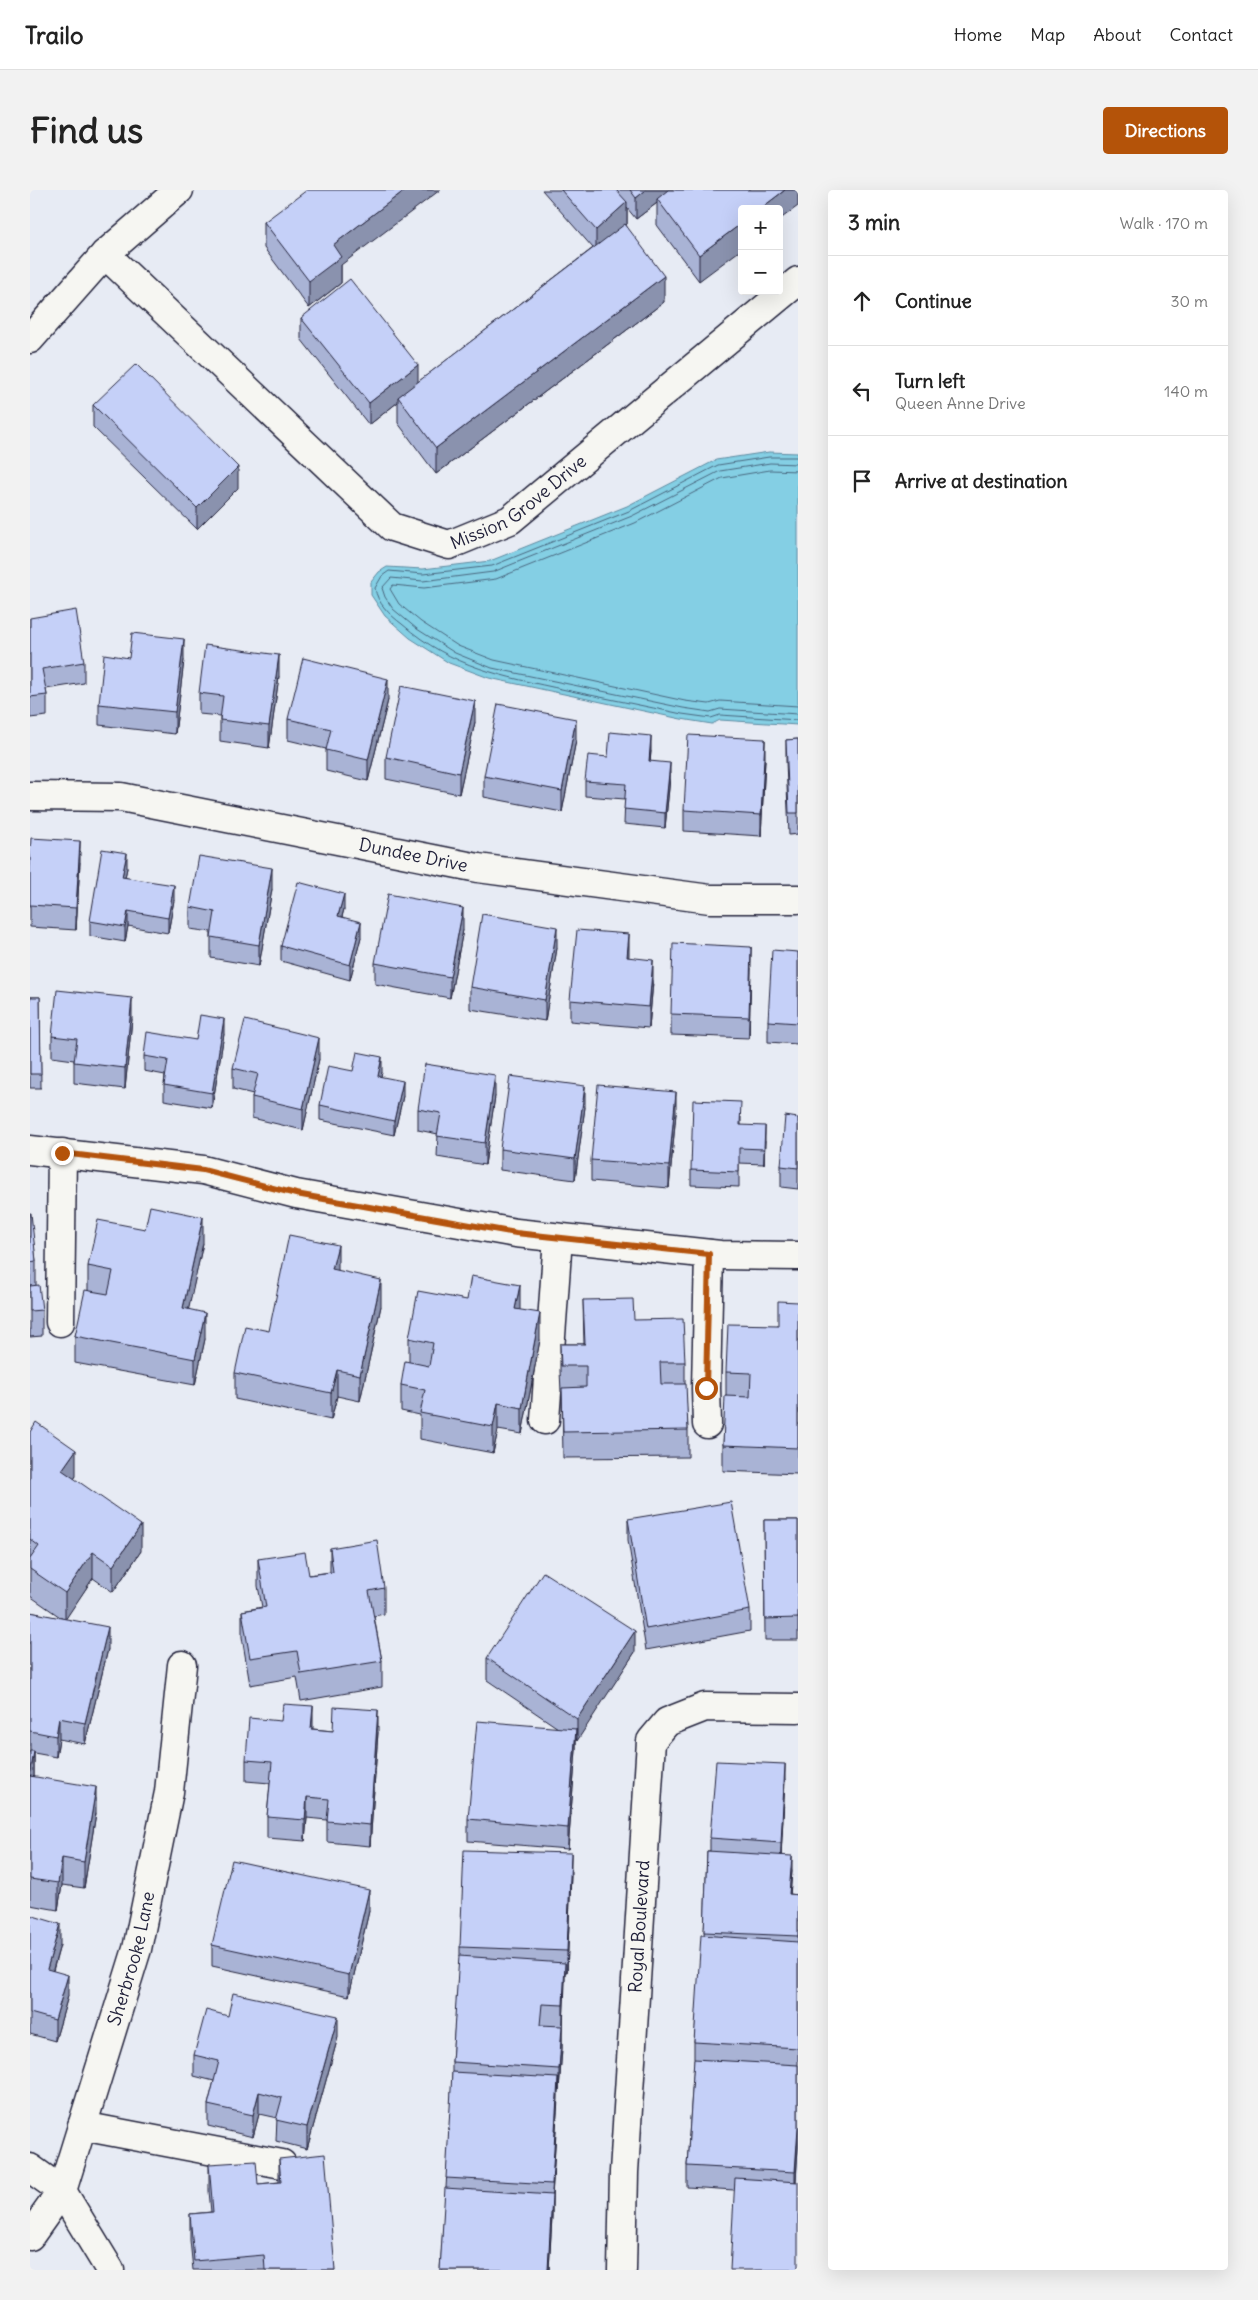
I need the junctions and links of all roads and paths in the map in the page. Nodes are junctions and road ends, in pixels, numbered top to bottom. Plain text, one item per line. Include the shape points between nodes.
1 (179, 190) edge
2 (105, 254) junction
3 (798, 281) edge
4 (30, 339) edge
5 (30, 796) edge
6 (798, 899) edge
7 (30, 1150) edge
8 (62, 1153) junction
9 (558, 1238) junction
10 (709, 1254) junction
11 (798, 1256) edge
12 (60, 1322) dead end
13 (545, 1420) dead end
14 (707, 1424) dead end
15 (182, 1665) dead end
16 (798, 1708) edge
17 (82, 2126) junction
18 (282, 2164) edge
19 (30, 2168) edge
20 (62, 2191) junction
21 (30, 2236) edge
22 (110, 2270) edge
23 (622, 2270) edge

1 - 2 street
2 - 3 street, Mission Grove Drive via 392,527 449,545 510,520
2 - 4 street
5 - 6 street, Dundee Drive via 121,797 478,868 710,899
7 - 8 street
8 - 9 street via 203,1170 296,1194
8 - 12 street
9 - 10 street
9 - 13 street
10 - 11 street
10 - 14 street
15 - 17 street, Sherbrooke Lane via 170,1792 137,1949
16 - 23 street, Royal Boulevard via 705,1707 667,1722 651,1741 624,2172
17 - 18 street
17 - 20 street, Sherbrooke Lane
19 - 20 street
20 - 21 street, Sherbrooke Lane
20 - 22 street

